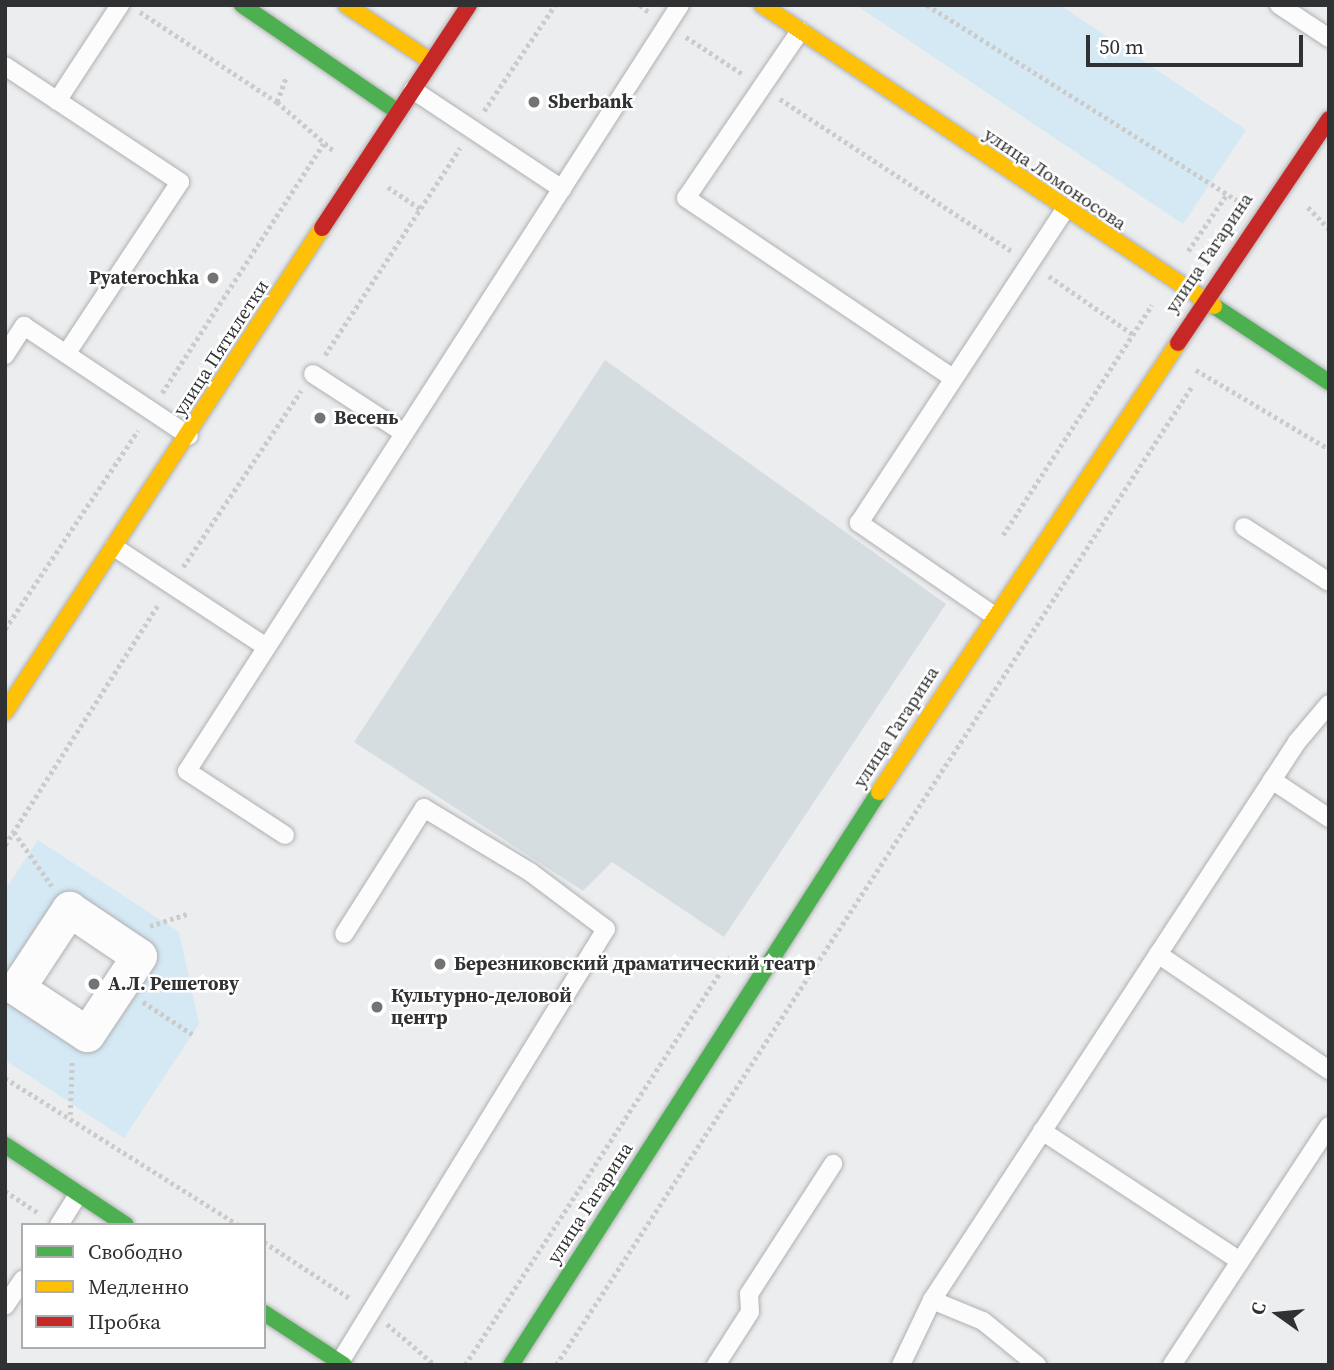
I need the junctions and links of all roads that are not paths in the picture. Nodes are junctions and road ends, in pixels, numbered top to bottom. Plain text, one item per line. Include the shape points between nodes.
1 (120, 5) edge
2 (242, 5) edge
3 (346, 5) edge
4 (469, 5) edge
5 (680, 5) edge
6 (762, 5) edge
7 (1279, 5) edge
8 (262, 11) edge
9 (800, 31) junction
10 (1329, 38) edge
11 (432, 62) junction
12 (5, 66) edge
13 (413, 90) junction
14 (57, 101) junction
15 (398, 112) junction
16 (1329, 119) edge
17 (562, 188) junction
18 (1065, 211) junction
19 (1202, 302) junction
20 (66, 354) junction
21 (5, 355) edge
22 (313, 374) road end
23 (953, 378) junction
24 (1329, 382) edge
25 (404, 433) junction
26 (189, 436) junction
27 (1244, 527) dead end
28 (114, 547) junction
29 (1329, 582) edge
30 (993, 615) junction
31 (265, 646) junction
32 (5, 666) edge
33 (26, 680) junction
34 (1329, 704) edge
35 (5, 712) edge
36 (1272, 780) junction
37 (1329, 818) edge
38 (285, 835) dead end
39 (344, 934) dead end
40 (1158, 954) junction
41 (73, 1025) joint
42 (1329, 1070) edge
43 (1329, 1126) edge
44 (1042, 1131) junction
45 (5, 1145) edge
46 (833, 1164) dead end
47 (78, 1194) junction
48 (53, 1221) edge
49 (123, 1223) edge
50 (1240, 1261) junction
51 (21, 1282) edge
52 (932, 1300) junction
53 (5, 1306) edge
54 (266, 1314) edge
55 (342, 1363) edge
56 (511, 1365) edge
57 (716, 1365) edge
58 (901, 1365) edge
59 (1037, 1365) edge
60 (1172, 1365) edge

1 - 14 lane
2 - 8 main road
3 - 11 main road
4 - 11 main road, улица Пятилетки
5 - 17 lane
6 - 9 main road, улица Ломоносова
7 - 10 lane
8 - 15 main road
9 - 18 main road, улица Ломоносова
9 - 23 lane via 686,198
11 - 13 main road, улица Пятилетки
12 - 14 lane
13 - 15 main road, улица Пятилетки
13 - 17 lane
14 - 20 lane via 180,182
15 - 26 main road, улица Пятилетки
16 - 19 main road, улица Гагарина
17 - 25 lane
18 - 19 main road, улица Ломоносова
18 - 23 lane
19 - 24 main road, улица Ломоносова
19 - 30 main road, улица Гагарина
20 - 21 lane via 24,326
20 - 26 lane
22 - 25 lane
23 - 30 lane via 859,523
25 - 31 lane
26 - 28 main road, улица Пятилетки
27 - 29 lane
28 - 31 lane
28 - 33 main road, улица Пятилетки
30 - 56 main road, улица Гагарина
31 - 38 lane via 187,771
32 - 33 lane
33 - 35 main road, улица Пятилетки
34 - 36 lane
36 - 37 lane
36 - 40 lane
39 - 55 lane via 424,808 530,872 606,929
40 - 42 lane
40 - 44 lane
41 - 41 street via 87,1034 139,956 69,909 17,988
43 - 50 lane
44 - 50 lane
44 - 52 lane
45 - 47 main road
46 - 57 lane via 749,1294 750,1312
47 - 48 lane
47 - 49 main road
50 - 60 lane
51 - 53 lane
52 - 58 lane
52 - 59 lane via 983,1321
54 - 55 main road

